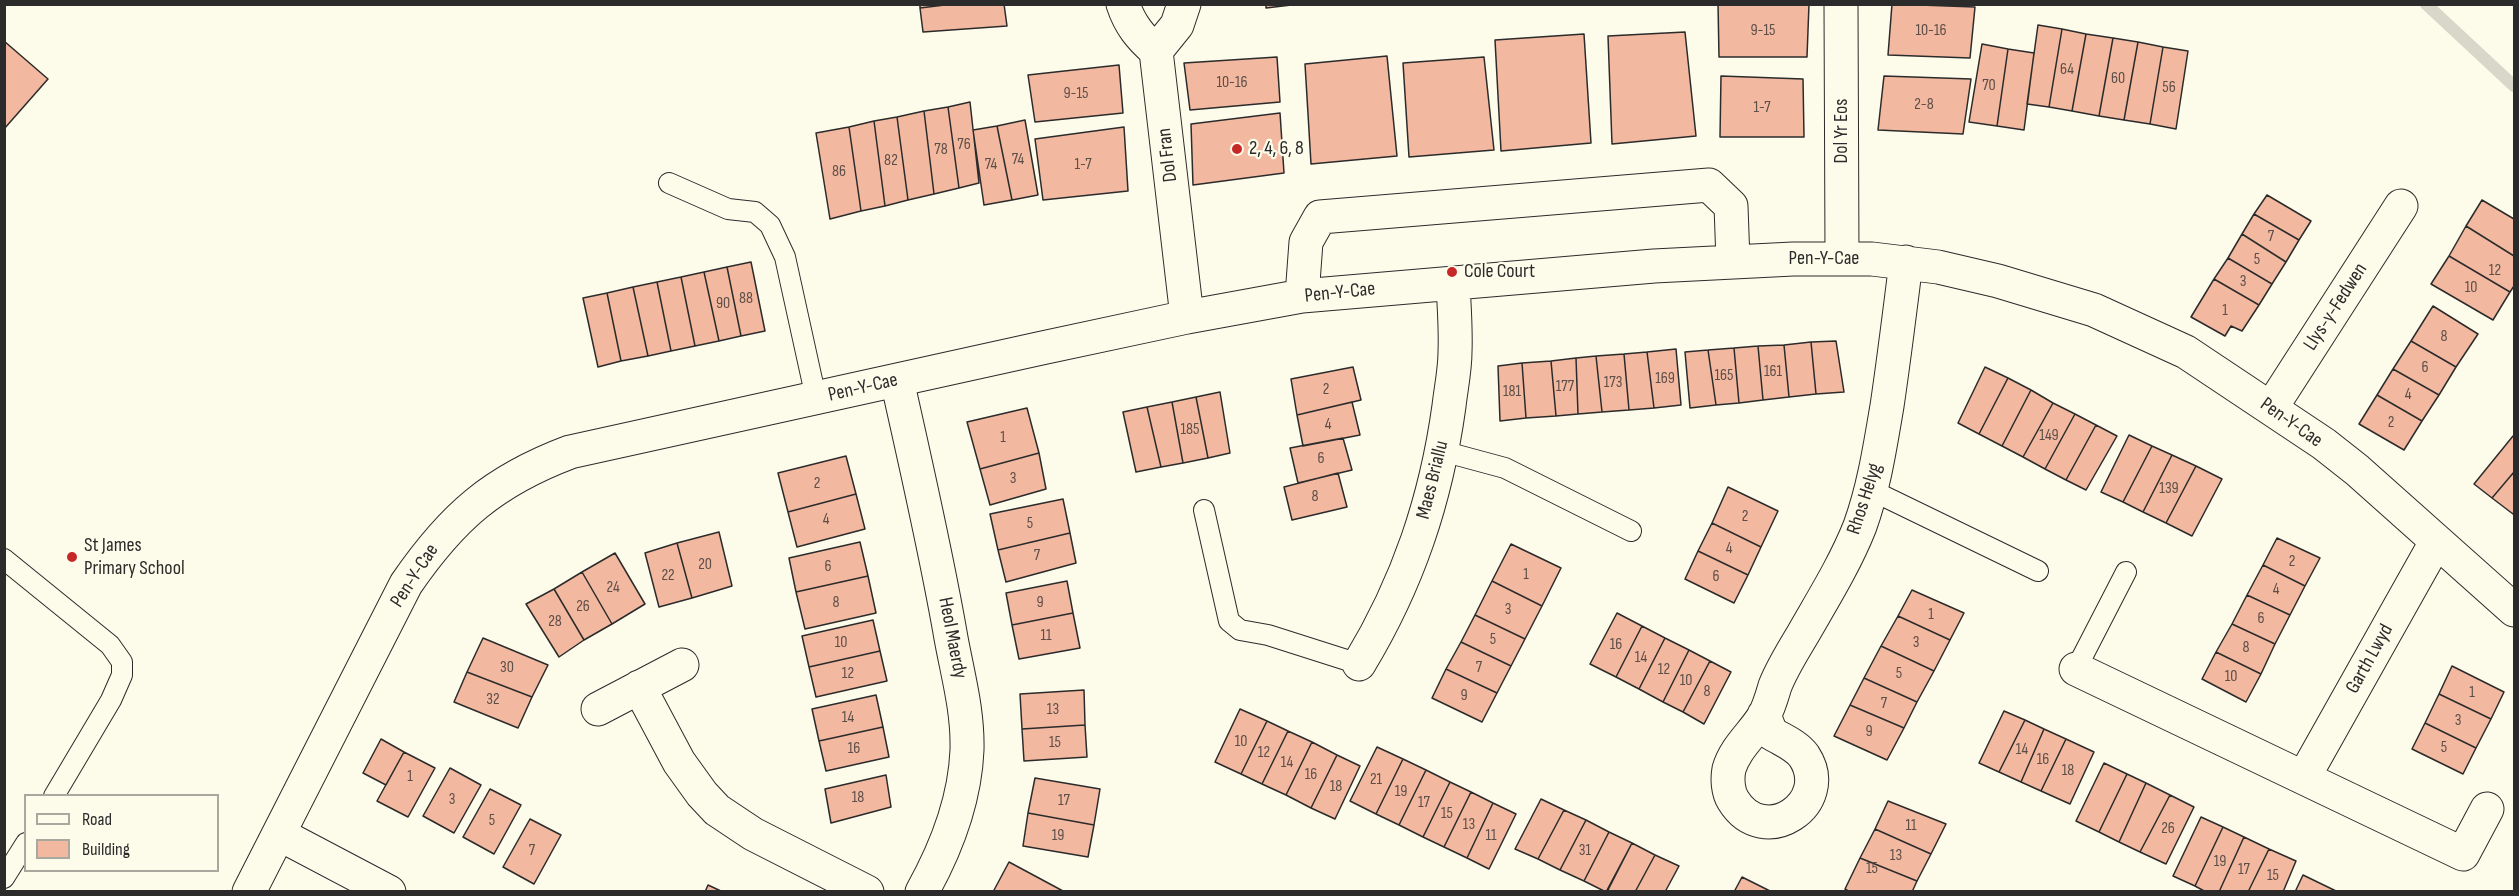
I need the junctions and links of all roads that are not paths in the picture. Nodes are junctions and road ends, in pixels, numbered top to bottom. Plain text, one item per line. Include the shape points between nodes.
1 (1123, 4) edge
2 (1184, 4) edge
3 (1841, 4) edge
4 (1156, 51) junction
5 (669, 183) dead end
6 (2401, 206) dead end
7 (1842, 258) junction
8 (1733, 261) junction
9 (1906, 262) junction
10 (1453, 283) junction
11 (1302, 296) junction
12 (1187, 317) junction
13 (897, 380) junction
14 (816, 398) junction
15 (2271, 408) junction
16 (1442, 451) junction
17 (1870, 490) junction
18 (1204, 510) dead end
19 (1631, 531) dead end
20 (2436, 542) junction
21 (4, 559) edge
22 (2038, 571) dead end
23 (2126, 572) dead end
24 (2514, 610) edge
25 (1359, 664) joint
26 (682, 665) dead end
27 (2076, 669) joint
28 (639, 687) junction
29 (598, 709) dead end
30 (1764, 716) dead end
31 (2304, 777) junction
32 (55, 794) edge
33 (2487, 809) dead end
34 (279, 834) junction
35 (24, 846) edge
36 (4, 878) edge
37 (249, 891) edge
38 (389, 891) edge
39 (867, 891) edge
40 (922, 891) edge

1 - 4 street via 1129,22
2 - 4 street via 1177,25
3 - 7 street, Dol Yr Eos
4 - 12 street, Dol Fran
5 - 14 lane via 728,208 755,212 770,225 785,257
6 - 15 street, Llys-y-Fedwen
7 - 8 street, Pen-Y-Cae
7 - 9 street, Pen-Y-Cae
8 - 10 street, Pen-Y-Cae
8 - 11 street via 1731,206 1709,185 1320,217 1306,242
9 - 15 street, Pen-Y-Cae via 1966,273 2094,310 2186,352
9 - 17 street, Rhos Helyg via 1877,469
10 - 11 street, Pen-Y-Cae
10 - 16 street, Maes Briallu via 1455,351
11 - 12 street, Pen-Y-Cae
12 - 13 street, Pen-Y-Cae
13 - 14 street, Pen-Y-Cae
13 - 40 street, Heol Maerdy via 943,591 967,726 964,778 949,838
14 - 34 street, Pen-Y-Cae via 570,452 508,479 480,500 427,553 406,584
15 - 20 street, Pen-Y-Cae via 2357,470
16 - 19 lane via 1505,468
16 - 25 street, Maes Briallu via 1410,565
17 - 22 lane
17 - 30 street, Rhos Helyg via 1859,526 1777,682
18 - 25 lane via 1229,621 1240,630
20 - 24 street, Pen-Y-Cae
20 - 31 street, Garth Lwyd
21 - 32 lane via 110,645 122,662 122,675 111,700
23 - 27 lane
26 - 28 street
27 - 31 street
28 - 29 street
28 - 39 street via 680,762 717,810 753,834
31 - 33 street via 2463,854
34 - 37 street, Pen-Y-Cae
34 - 38 street
35 - 36 lane

